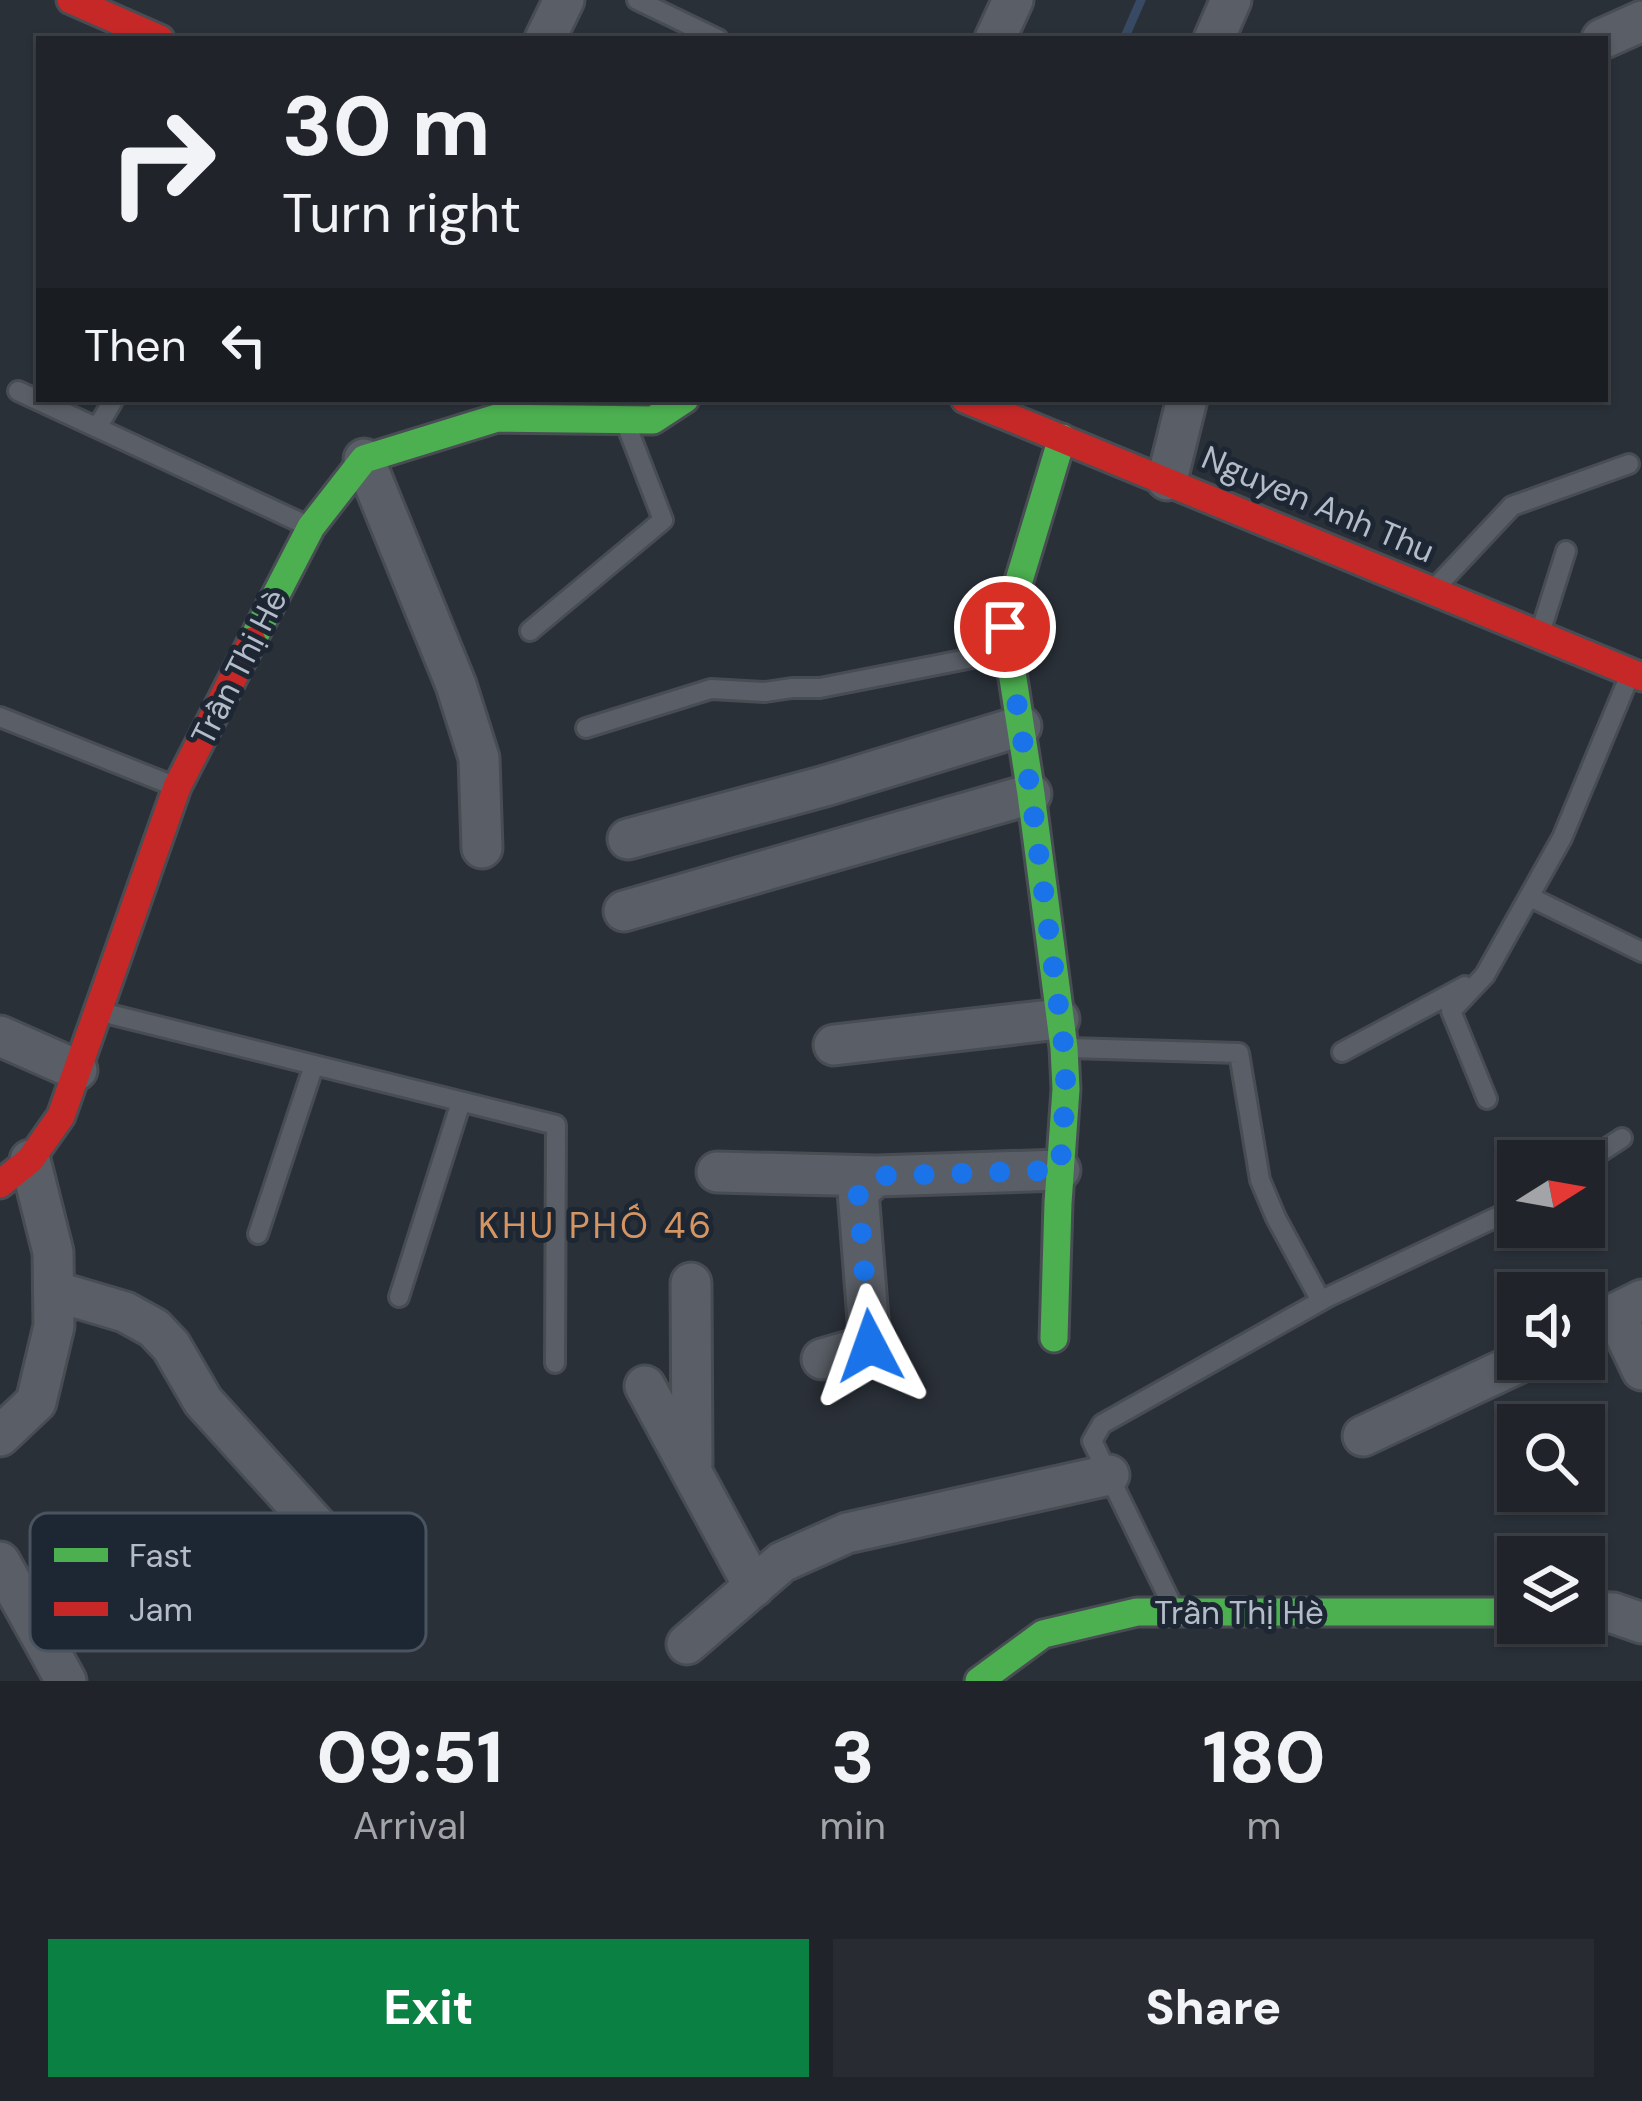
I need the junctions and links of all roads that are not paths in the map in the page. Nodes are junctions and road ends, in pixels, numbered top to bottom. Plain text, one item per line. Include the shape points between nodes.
1 (70, 0) edge
2 (564, 0) edge
3 (637, 0) edge
4 (1013, 0) edge
5 (1231, 0) edge
6 (1642, 21) edge
7 (153, 36) edge
8 (546, 36) edge
9 (712, 36) edge
10 (996, 36) edge
11 (1215, 36) edge
12 (1608, 36) edge
13 (19, 392) dead end
14 (36, 400) edge
15 (41, 402) edge
16 (113, 402) edge
17 (681, 402) edge
18 (972, 402) edge
19 (1186, 402) edge
20 (624, 420) junction
21 (97, 428) junction
22 (1062, 438) junction
23 (364, 459) junction
24 (1629, 464) dead end
25 (1167, 480) junction
26 (311, 527) junction
27 (1565, 551) dead end
28 (1433, 590) junction
29 (530, 631) dead end
30 (1540, 634) junction
31 (1010, 651) junction
32 (1636, 675) edge
33 (0, 717) edge
34 (1021, 725) junction
35 (586, 728) dead end
36 (177, 787) junction
37 (1031, 794) junction
38 (628, 839) dead end
39 (482, 848) dead end
40 (1530, 897) junction
41 (624, 911) dead end
42 (1642, 952) edge
43 (1485, 975) junction
44 (97, 1010) junction
45 (1061, 1034) junction
46 (0, 1036) edge
47 (834, 1045) dead end
48 (1342, 1052) dead end
49 (314, 1065) junction
50 (77, 1070) junction
51 (1487, 1099) dead end
52 (461, 1102) junction
53 (1622, 1138) dead end
54 (1605, 1149) edge
55 (1060, 1170) junction
56 (15, 1172) edge
57 (717, 1172) dead end
58 (877, 1176) junction
59 (1497, 1217) edge
60 (258, 1234) dead end
61 (691, 1283) dead end
62 (54, 1292) junction
63 (399, 1297) dead end
64 (1321, 1301) junction
65 (1614, 1314) edge
66 (1054, 1338) dead end
67 (822, 1359) dead end
68 (555, 1363) dead end
69 (1642, 1370) edge
70 (1497, 1373) edge
71 (645, 1386) dead end
72 (0, 1436) edge
73 (1364, 1436) dead end
74 (692, 1473) junction
75 (1109, 1475) junction
76 (304, 1513) edge
77 (0, 1562) edge
78 (754, 1587) junction
79 (1175, 1611) junction
80 (1497, 1612) edge
81 (1605, 1613) edge
82 (30, 1616) edge
83 (1642, 1623) edge
84 (687, 1644) dead end
85 (49, 1651) edge
86 (983, 1680) edge
87 (66, 1681) edge

1 - 7 street
2 - 8 street
3 - 9 lane
4 - 10 street
5 - 11 street
6 - 12 street
13 - 14 lane
15 - 21 lane
16 - 21 lane
17 - 20 street via 653,420
18 - 22 street, Nguyen Anh Thu
19 - 25 street
20 - 23 street via 496,418
20 - 29 lane via 663,520
21 - 26 lane
22 - 25 street, Nguyen Anh Thu
22 - 31 street via 1005,627
23 - 26 street, Trần Thị Hè
23 - 39 street via 478,758
24 - 28 lane via 1512,506
25 - 28 street, Nguyen Anh Thu
26 - 36 street, Trần Thị Hè
27 - 30 lane
28 - 30 street, Nguyen Anh Thu
30 - 32 street, Nguyen Anh Thu
31 - 34 street
31 - 35 lane via 820,688 712,689
32 - 40 lane
33 - 36 lane
34 - 37 street
34 - 38 street
36 - 44 street, Trần Thị Hè
37 - 41 street
37 - 45 street
40 - 42 lane
40 - 43 lane
43 - 48 lane
43 - 51 lane via 1451,1011
44 - 49 lane
44 - 50 street, Trần Thị Hè
45 - 47 street
45 - 55 street
45 - 64 lane via 1239,1053 1259,1180
46 - 50 street
49 - 52 lane
49 - 60 lane
50 - 56 street, Trần Thị Hè via 61,1116
52 - 63 lane
52 - 68 lane via 556,1125
53 - 54 lane
55 - 58 street
55 - 66 street
56 - 62 street via 53,1252
57 - 58 street
58 - 67 street via 858,1191 870,1346
59 - 64 lane
61 - 74 street
62 - 72 street via 36,1402
62 - 76 street via 154,1328 203,1401
64 - 75 lane via 1102,1424 1092,1441
65 - 69 street
70 - 73 street
71 - 74 street
74 - 78 street
75 - 78 street via 847,1533 782,1562
75 - 79 lane
77 - 82 street
78 - 84 street
79 - 80 street, Trần Thị Hè
79 - 86 street, Trần Thị Hè via 1043,1634
81 - 83 street
85 - 87 street

